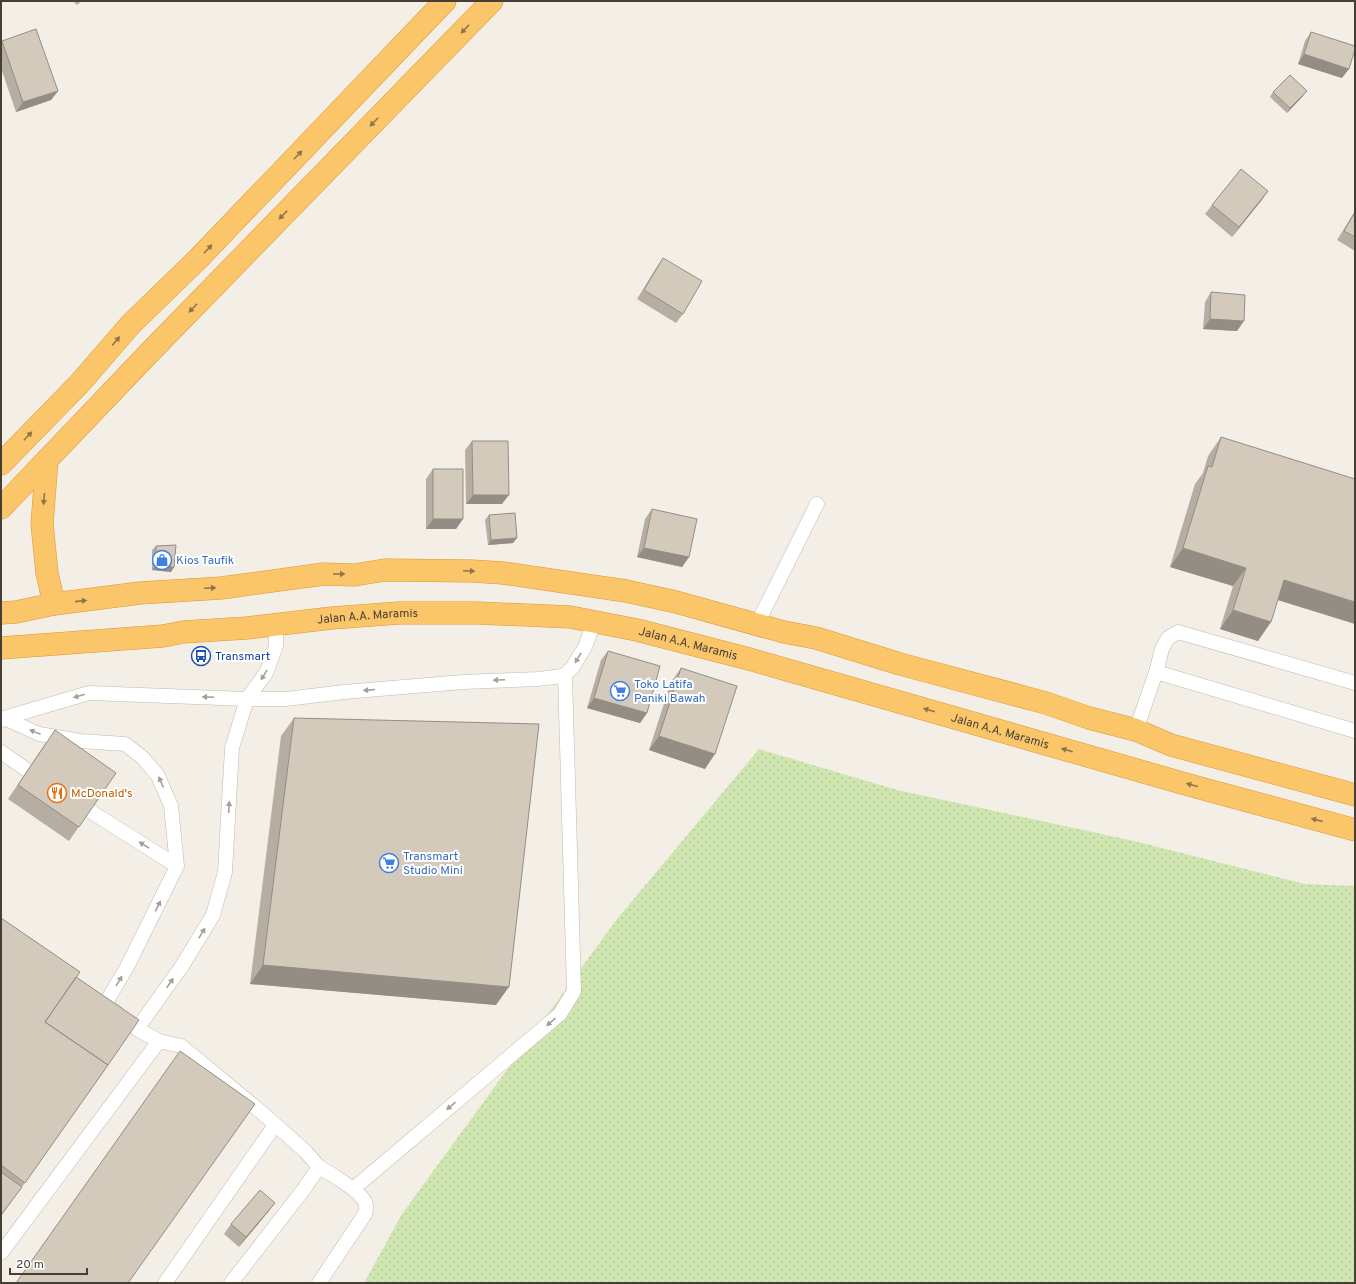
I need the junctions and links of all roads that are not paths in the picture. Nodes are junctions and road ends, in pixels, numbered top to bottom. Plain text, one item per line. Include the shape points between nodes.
1 (446, 1) edge
2 (492, 1) edge
3 (131, 324) junction
4 (151, 351) junction
5 (47, 460) junction
6 (1, 464) edge
7 (818, 504) dead end
8 (1, 508) edge
9 (54, 604) junction
10 (1, 613) edge
11 (594, 622) junction
12 (276, 624) junction
13 (757, 624) junction
14 (1, 648) edge
15 (1156, 672) junction
16 (564, 675) junction
17 (1355, 683) edge
18 (247, 699) junction
19 (3, 719) edge
20 (1136, 730) junction
21 (1355, 731) edge
22 (1, 752) edge
23 (27, 770) edge
24 (1355, 795) edge
25 (90, 811) edge
26 (1355, 830) edge
27 (177, 866) junction
28 (93, 995) edge
29 (105, 1004) junction
30 (137, 1029) junction
31 (159, 1041) junction
32 (275, 1125) junction
33 (319, 1167) junction
34 (353, 1189) junction
35 (1, 1253) edge
36 (166, 1283) edge
37 (231, 1283) edge
38 (319, 1283) edge

3 -> 1 highway via 198,259
2 -> 4 highway
3 - 4 highway
6 -> 3 highway via 79,384
4 - 5 highway
5 - 8 highway
5 -> 9 highway via 42,524 47,574
7 - 13 lane
9 - 10 highway
9 -> 13 highway via 140,593 220,588 324,574 385,570 472,571 503,573 626,591
11 - 12 highway, Jalan A.A. Maramis via 570,617 444,612 400,613
11 -> 16 lane via 585,646 572,668
26 -> 11 highway, Jalan A.A. Maramis via 749,659 637,630
12 - 14 highway, Jalan A.A. Maramis via 163,636
12 -> 18 lane via 276,646 266,673
13 - 20 highway via 816,638
15 - 17 lane via 1168,638 1178,632
15 - 20 lane
15 - 21 lane
16 -> 18 lane via 286,699
16 -> 34 lane via 574,991 560,1014
18 -> 19 lane via 89,693
30 -> 18 lane via 182,966 212,915 225,872 232,748
27 -> 19 lane via 171,806 158,776 143,758 125,744 80,741 39,734
20 - 24 highway via 1171,745
22 - 23 lane
27 -> 25 lane
29 -> 27 lane via 127,967
28 - 29 lane
29 - 30 lane
30 - 31 lane
31 - 32 lane via 181,1046
31 - 35 lane
32 - 33 lane
32 - 36 lane
33 - 34 lane
33 - 37 lane
34 - 38 lane via 364,1200 365,1214

